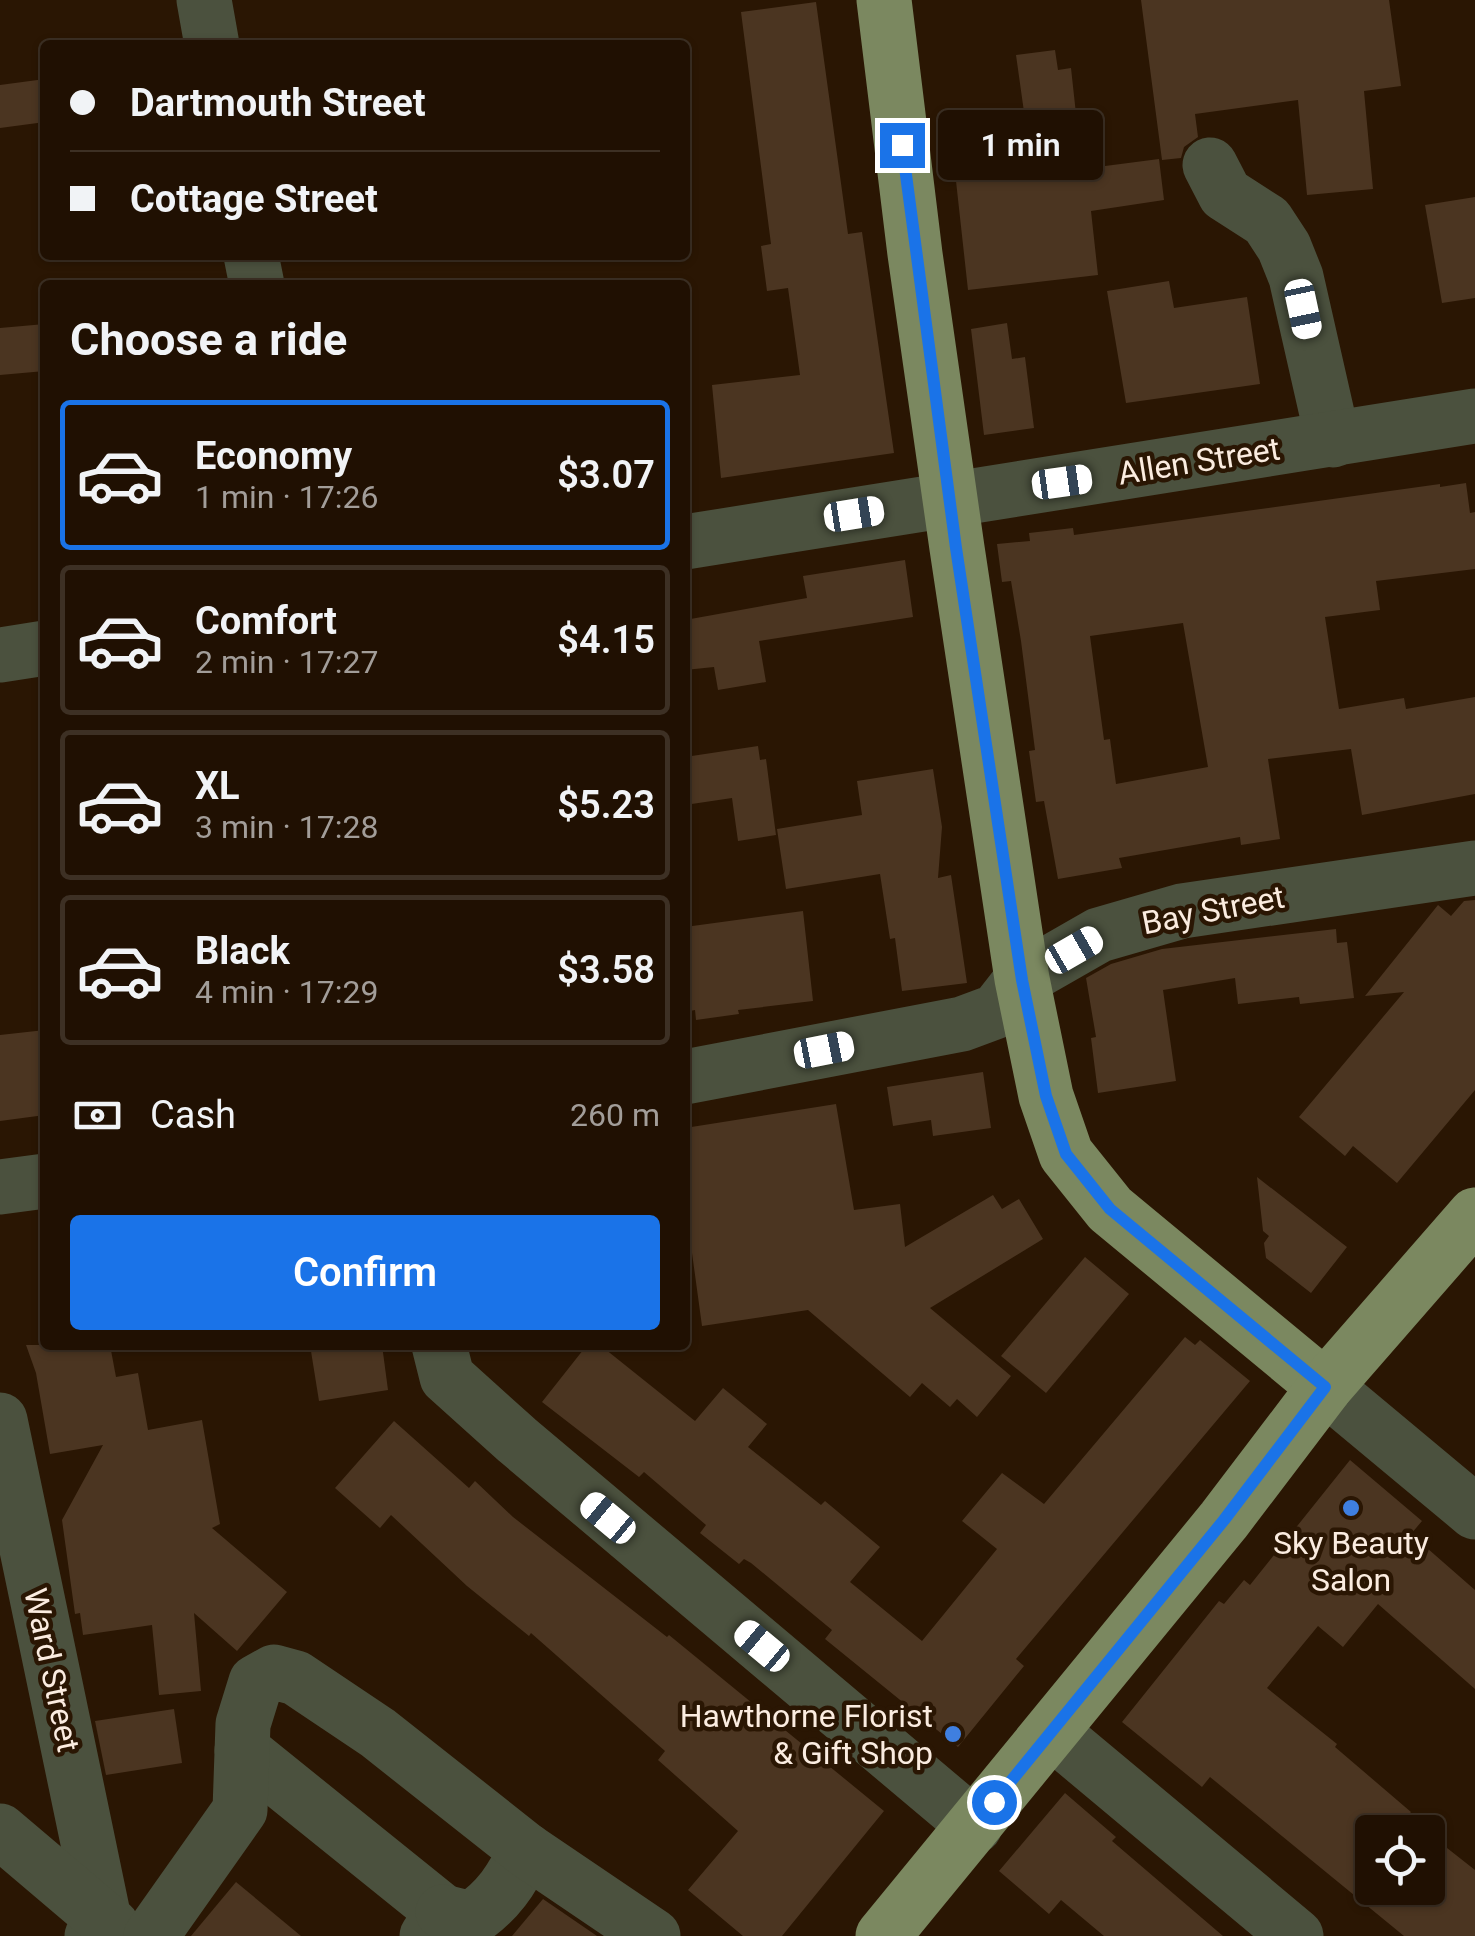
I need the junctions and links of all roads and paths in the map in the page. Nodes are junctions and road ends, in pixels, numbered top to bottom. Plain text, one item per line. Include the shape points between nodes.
1 (204, 0) edge
2 (884, 0) edge
3 (211, 40) edge
4 (1210, 165) dead end
5 (1475, 416) edge
6 (1332, 440) junction
7 (950, 499) junction
8 (690, 541) edge
9 (40, 649) edge
10 (0, 655) edge
11 (1475, 868) edge
12 (1022, 980) junction
13 (690, 1075) edge
14 (40, 1181) edge
15 (0, 1187) edge
16 (1475, 1215) edge
17 (440, 1350) edge
18 (1325, 1387) junction
19 (0, 1420) edge
20 (1475, 1512) edge
21 (1052, 1732) junction
22 (242, 1750) junction
23 (976, 1826) junction
24 (0, 1830) edge
25 (526, 1850) junction
26 (435, 1924) edge
27 (118, 1932) edge
28 (653, 1936) edge
29 (882, 1936) edge
30 (1296, 1936) edge

1 - 3 street
2 - 7 main road
4 - 6 street via 1225,194 1267,222 1284,247
5 - 6 street, Allen Street
6 - 7 street, Allen Street
7 - 8 street, Allen Street
7 - 12 main road
9 - 10 street
11 - 12 street, Bay Street via 1182,911 1099,935
12 - 13 street, Bay Street via 997,1011 962,1024
12 - 18 main road via 1046,1096 1066,1154 1110,1209
14 - 15 street
16 - 18 main road
17 - 23 street via 447,1376 517,1440
18 - 20 street
18 - 21 main road
19 - 27 street, Ward Street
21 - 23 main road
21 - 30 street
22 - 25 street via 256,1682 274,1672 296,1678 378,1733
22 - 26 street
22 - 27 street via 240,1810
23 - 29 main road
24 - 27 street
25 - 26 street via 493,1904 470,1920
25 - 28 street

